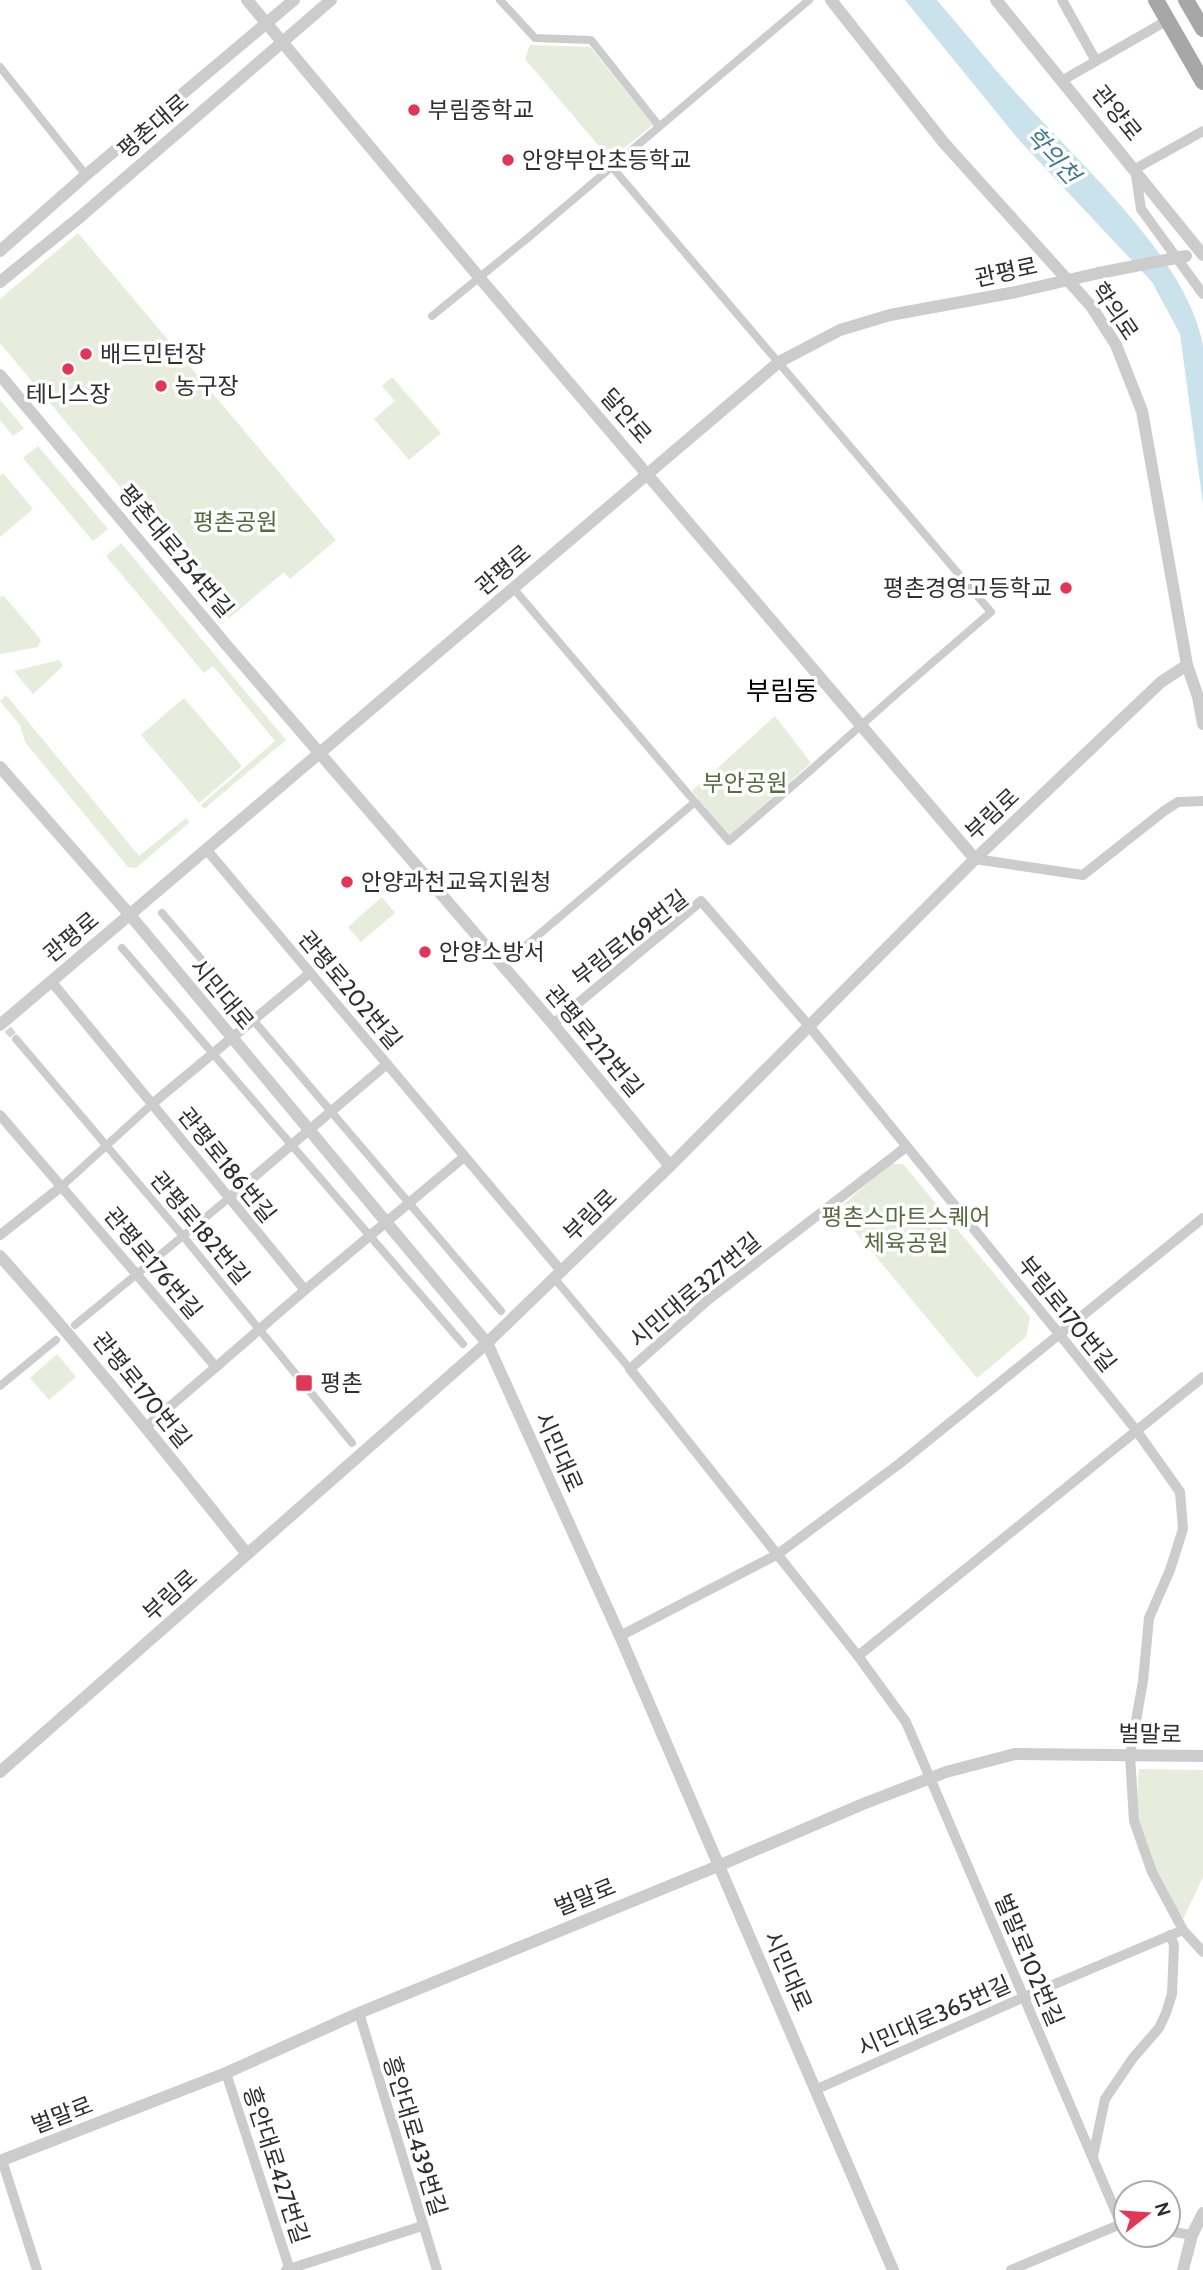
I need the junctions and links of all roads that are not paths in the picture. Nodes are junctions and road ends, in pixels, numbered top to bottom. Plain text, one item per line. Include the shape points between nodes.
1 (247, 0) edge
2 (295, 0) edge
3 (331, 0) edge
4 (500, 0) edge
5 (809, 0) edge
6 (831, 0) edge
7 (996, 0) edge
8 (1062, 0) edge
9 (1156, 0) edge
10 (1192, 2) edge
11 (1168, 20) junction
12 (266, 23) junction
13 (1203, 29) edge
14 (282, 43) junction
15 (1096, 61) junction
16 (0, 67) edge
17 (1063, 80) junction
18 (1203, 82) edge
19 (659, 126) junction
20 (1203, 131) edge
21 (612, 167) junction
22 (1135, 169) junction
23 (86, 175) junction
24 (0, 251) edge
25 (1203, 254) edge
26 (1067, 280) junction
27 (0, 282) edge
28 (1203, 294) edge
29 (432, 316) dead end
30 (779, 362) junction
31 (0, 375) edge
32 (648, 473) junction
33 (514, 589) junction
34 (1187, 665) junction
35 (1203, 724) edge
36 (321, 753) junction
37 (0, 767) edge
38 (1203, 801) edge
39 (695, 802) junction
40 (206, 849) junction
41 (975, 859) junction
42 (162, 913) dead end
43 (130, 915) junction
44 (122, 948) dead end
45 (503, 965) junction
46 (310, 973) junction
47 (51, 981) junction
48 (253, 1021) junction
49 (554, 1024) junction
50 (0, 1025) edge
51 (809, 1026) junction
52 (232, 1038) junction
53 (16, 1039) tunnel mouth
54 (213, 1053) junction
55 (387, 1064) junction
56 (152, 1104) junction
57 (330, 1111) junction
58 (0, 1115) edge
59 (309, 1129) junction
60 (105, 1144) junction
61 (291, 1144) junction
62 (906, 1147) junction
63 (464, 1157) junction
64 (670, 1166) junction
65 (62, 1186) junction
66 (229, 1198) junction
67 (410, 1204) junction
68 (1203, 1218) edge
69 (388, 1222) junction
70 (0, 1235) edge
71 (183, 1236) junction
72 (370, 1236) junction
73 (0, 1256) edge
74 (137, 1274) junction
75 (558, 1275) junction
76 (305, 1290) junction
77 (501, 1311) dead end
78 (75, 1325) dead end
79 (259, 1328) junction
80 (1060, 1335) junction
81 (56, 1340) dead end
82 (487, 1343) junction
83 (463, 1344) dead end
84 (216, 1367) junction
85 (630, 1369) junction
86 (1203, 1377) edge
87 (0, 1386) edge
88 (146, 1427) junction
89 (1136, 1430) junction
90 (352, 1443) dead end
91 (247, 1554) junction
92 (778, 1554) junction
93 (620, 1636) junction
94 (858, 1656) junction
95 (1130, 1755) junction
96 (1203, 1756) edge
97 (0, 1772) edge
98 (931, 1778) junction
99 (718, 1866) junction
100 (1183, 1930) junction
101 (1170, 1935) junction
102 (1203, 1952) edge
103 (1024, 1997) junction
104 (359, 2013) junction
105 (226, 2073) junction
106 (817, 2089) junction
107 (1093, 2156) junction
108 (1, 2160) edge
109 (1112, 2199) edge
110 (1203, 2213) edge
111 (422, 2226) junction
112 (1112, 2229) edge
113 (1182, 2233) edge
114 (1192, 2235) junction
115 (37, 2270) edge
116 (288, 2270) edge
117 (436, 2270) edge
118 (894, 2270) edge
119 (1011, 2270) edge
120 (1183, 2270) edge

1 - 12 street, 달안로
2 - 12 street, 평촌대로
3 - 14 street, 평촌대로
4 - 19 street via 535,38 591,40
5 - 19 street
6 - 26 street, 학의로 via 944,143
7 - 17 street, 관양로
8 - 15 street
9 - 11 main road
10 - 13 main road
11 - 15 street
11 - 18 main road
12 - 14 street, 달안로
12 - 23 street, 평촌대로
14 - 27 street, 평촌대로
14 - 32 street, 달안로
15 - 17 street
16 - 23 street
17 - 22 street, 관양로
19 - 21 street
20 - 22 street
21 - 29 street, bridge
21 - 30 street
22 - 25 street, 관양로
22 - 28 street via 1141,209
23 - 24 street, 평촌대로
25 - 26 street, 관평로, bridge
26 - 30 street, 관평로 via 890,315 840,330
26 - 34 street, 학의로 via 1091,306 1116,345 1142,411
30 - 32 street, 관평로
30 - 39 street, bridge via 990,611 729,841
31 - 36 street, 평촌대로254번길
32 - 33 street, 관평로
32 - 41 street, 달안로
33 - 36 street, 관평로
33 - 39 street
34 - 35 street, 학의로
34 - 41 street, 부림로 via 1161,682
36 - 40 street, 관평로
36 - 45 street, 관평로212번길
37 - 43 street, 시민대로
38 - 41 street via 1178,802 1083,875
39 - 45 street
40 - 43 street, 관평로
40 - 46 street, 관평로202번길
41 - 51 street, 부림로
42 - 48 street
43 - 47 street, 관평로
43 - 52 street, 시민대로
44 - 54 street
45 - 49 street, 관평로212번길
46 - 48 street
46 - 55 street, 관평로202번길
47 - 50 street, 관평로
47 - 56 street, 관평로186번길
48 - 52 street
48 - 57 street
49 - 51 street, 부림로169번길 via 701,901
49 - 64 street, 관평로212번길
51 - 62 street, 부림로170번길
51 - 64 street, 부림로
52 - 54 street
52 - 59 street, 시민대로
53 - 60 street, 관평로182번길
54 - 56 street
54 - 61 street
55 - 57 street
55 - 63 street, 관평로202번길
56 - 60 street
56 - 66 street, 관평로186번길
57 - 59 street
57 - 67 street
58 - 65 street, 관평로176번길
59 - 61 street
59 - 69 street, 시민대로
60 - 65 street
60 - 71 street, 관평로182번길
61 - 66 street
61 - 72 street
62 - 80 street, 부림로170번길
62 - 85 street, 시민대로327번길 via 708,1300
63 - 67 street
63 - 75 street, 관평로202번길
64 - 75 street, 부림로
65 - 70 street
65 - 74 street, 관평로176번길
66 - 71 street
66 - 76 street, 관평로186번길
67 - 69 street
67 - 77 street
68 - 80 street
69 - 72 street
69 - 82 street, 시민대로
71 - 74 street
71 - 79 street, 관평로182번길
72 - 76 street
72 - 83 street
73 - 88 street, 관평로170번길
74 - 78 street
74 - 84 street, 관평로176번길
75 - 82 street, 부림로
75 - 85 street
76 - 79 street
79 - 84 street
79 - 90 street, 관평로182번길
80 - 89 street, 부림로170번길
80 - 92 street
81 - 87 street
82 - 91 street, 부림로
82 - 93 street, 시민대로
84 - 88 street
85 - 92 street, 시민대로327번길
86 - 89 street
88 - 91 street, 관평로170번길
89 - 94 street
89 - 95 street, 부림로170번길 via 1180,1492 1183,1530 1149,1618
91 - 97 street, 부림로
92 - 93 street
92 - 94 street, 시민대로327번길
93 - 99 street, 시민대로
94 - 98 street, 벌말로102번길 via 906,1722
95 - 96 street, 벌말로
95 - 98 street, 벌말로 via 1015,1754
95 - 100 street, 부림로170번길 via 1134,1821 1152,1872
98 - 99 street, 벌말로
98 - 103 street, 벌말로102번길
99 - 104 street, 벌말로
99 - 106 street, 시민대로
100 - 101 street, 시민대로365번길
100 - 102 street, 부림로170번길
101 - 103 street, 시민대로365번길
101 - 107 street via 1174,1945 1172,1994 1166,2013 1105,2099
103 - 106 street, 시민대로365번길
103 - 107 street, 벌말로102번길
104 - 105 street, 벌말로
104 - 111 street, 흥안대로439번길
105 - 108 street, 벌말로
105 - 116 street, 흥안대로427번길
106 - 118 street, 시민대로
107 - 109 street, 벌말로102번길
108 - 115 street
110 - 114 street
111 - 116 street
111 - 117 street, 흥안대로439번길
112 - 119 street
113 - 114 street
114 - 120 street

